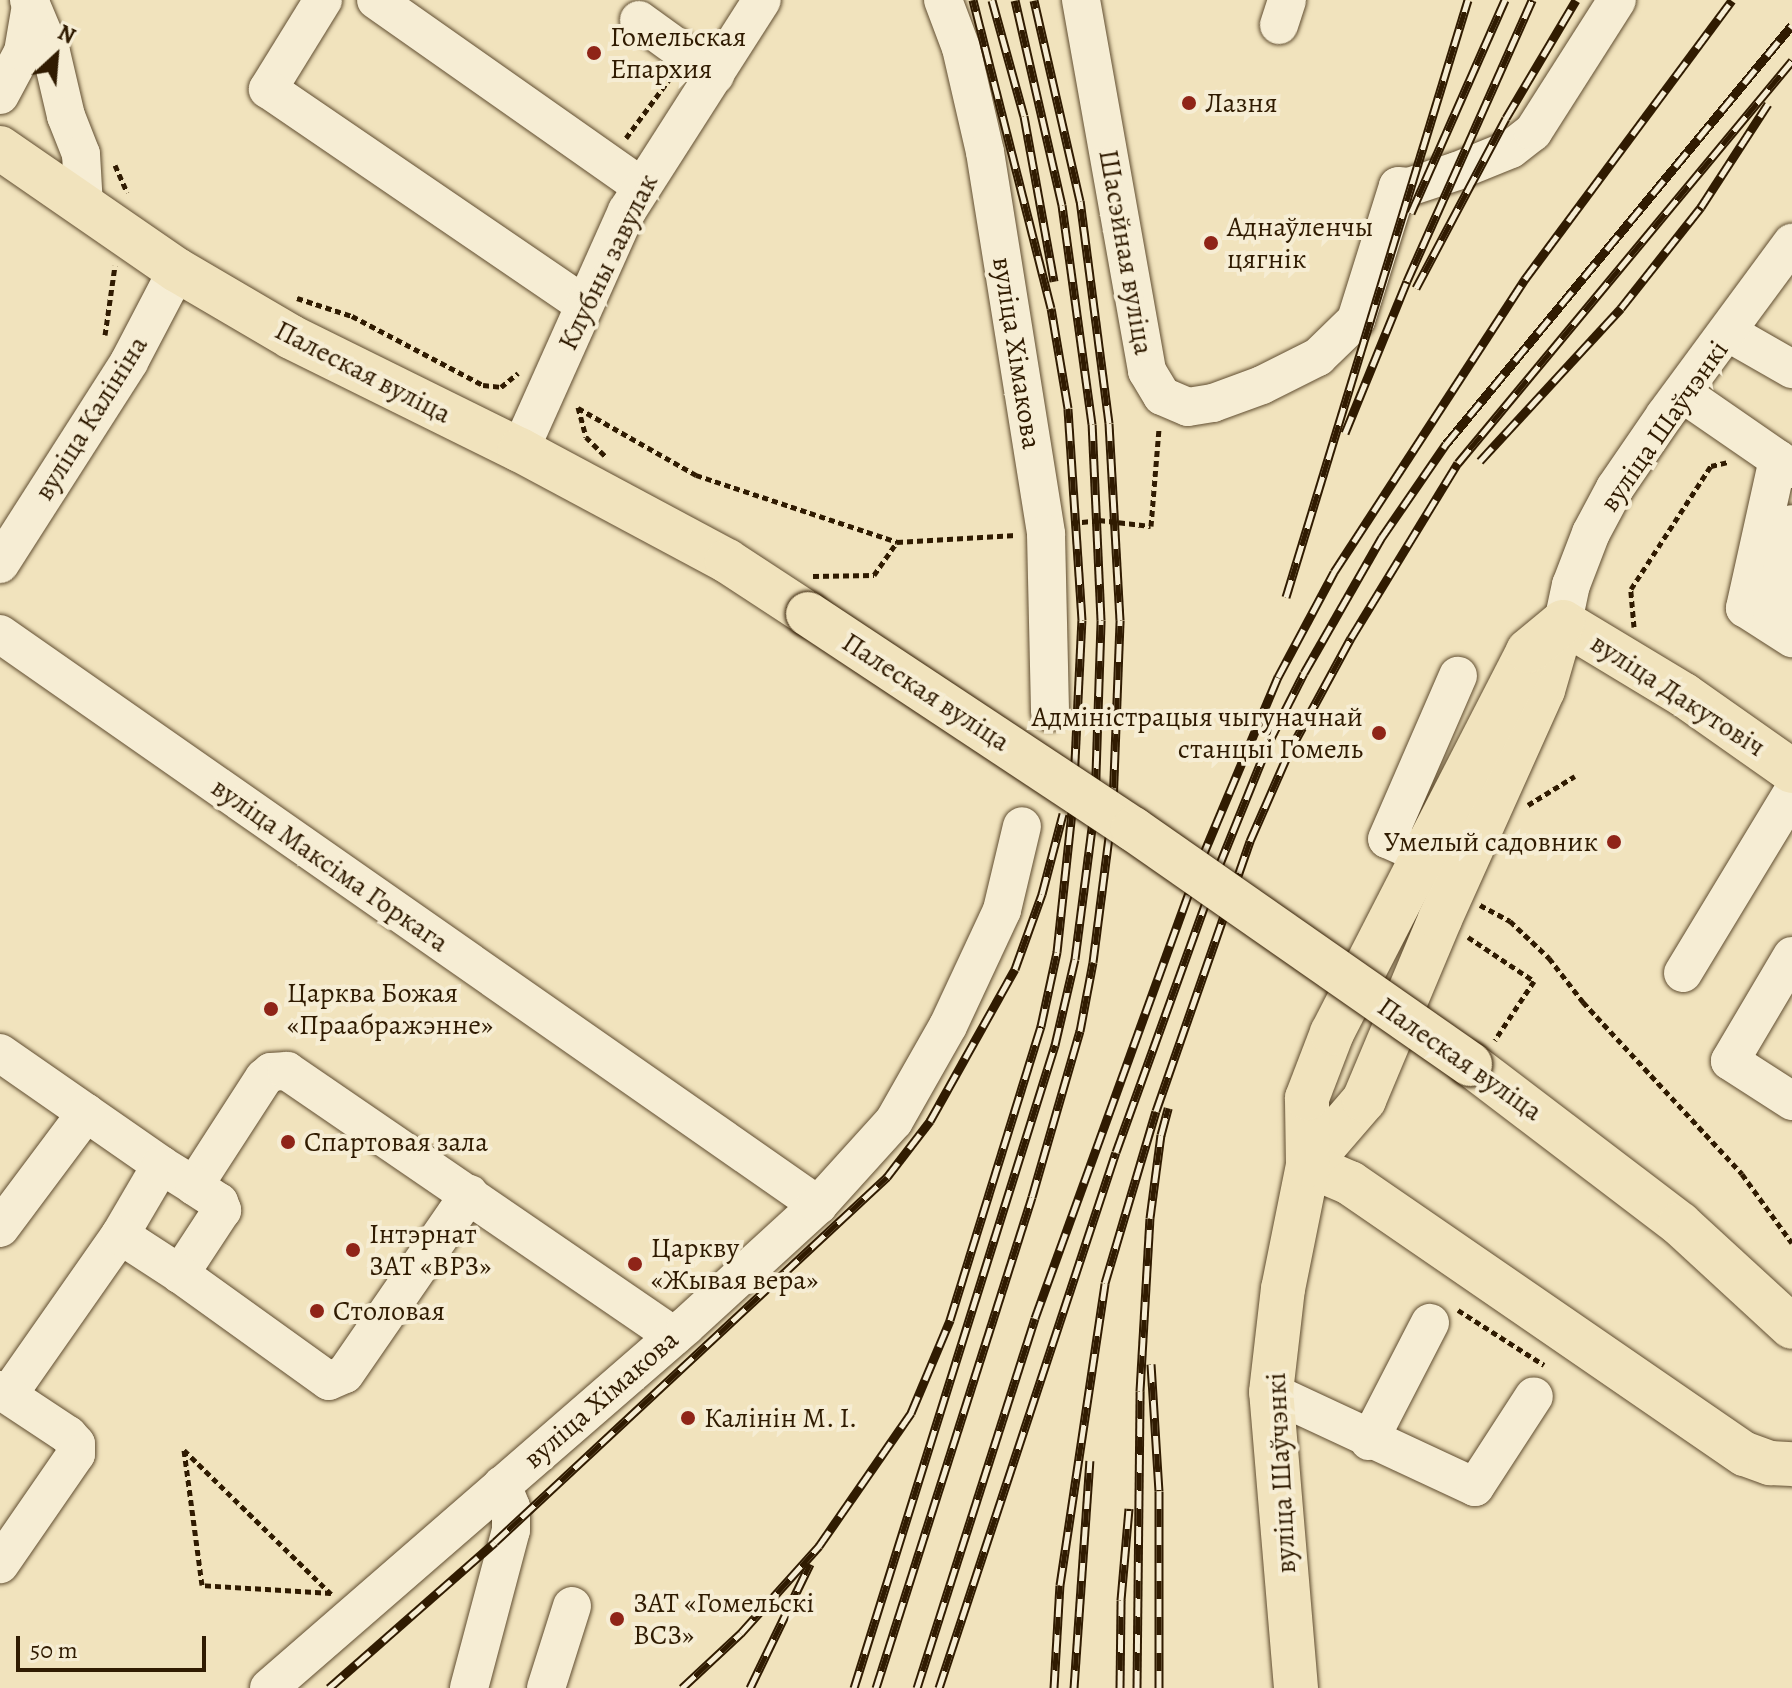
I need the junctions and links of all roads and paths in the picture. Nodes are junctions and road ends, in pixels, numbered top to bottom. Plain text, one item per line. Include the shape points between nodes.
1 (323, 0) edge
2 (376, 0) edge
3 (762, 0) edge
4 (943, 0) edge
5 (1081, 0) edge
6 (1617, 0) edge
7 (30, 3) edge
8 (639, 20) dead end
9 (701, 65) junction
10 (2, 94) edge
11 (66, 116) junction
12 (615, 131) dead end
13 (0, 148) edge
14 (641, 186) junction
15 (84, 206) junction
16 (1792, 243) edge
17 (105, 255) dead end
18 (177, 270) junction
19 (583, 304) junction
20 (352, 316) dead end
21 (1729, 333) junction
22 (103, 341) dead end
23 (523, 364) dead end
24 (1792, 369) edge
25 (1682, 393) junction
26 (1162, 396) junction
27 (578, 408) dead end
28 (520, 450) junction
29 (1775, 458) edge
30 (1792, 524) edge
31 (1046, 534) junction
32 (897, 542) junction
33 (0, 564) edge
34 (808, 596) junction
35 (1563, 622) junction
36 (1781, 631) edge
37 (0, 634) edge
38 (1633, 646) junction
39 (1458, 676) dead end
40 (1543, 690) junction
41 (1050, 712) dead end
42 (1792, 771) edge
43 (1575, 776) dead end
44 (1792, 793) edge
45 (1524, 807) dead end
46 (1022, 826) dead end
47 (1423, 855) junction
48 (1468, 888) junction
49 (1458, 931) dead end
50 (1683, 973) dead end
51 (1786, 981) edge
52 (0, 1053) edge
53 (1481, 1054) junction
54 (1792, 1101) edge
55 (86, 1113) junction
56 (161, 1165) junction
57 (1308, 1165) junction
58 (194, 1186) junction
59 (469, 1194) junction
60 (818, 1205) junction
61 (0, 1228) edge
62 (120, 1235) junction
63 (1792, 1243) edge
64 (180, 1274) junction
65 (1439, 1313) joint
66 (1792, 1327) edge
67 (674, 1336) junction
68 (1539, 1381) joint
69 (4, 1392) edge
70 (1271, 1392) junction
71 (1369, 1441) junction
72 (1792, 1464) edge
73 (502, 1485) junction
74 (0, 1564) edge
75 (342, 1604) junction
76 (572, 1606) dead end
77 (269, 1688) edge
78 (469, 1688) edge
79 (546, 1688) edge
80 (1296, 1688) edge

1 - 19 street via 268,89
2 - 14 street
3 - 9 street, Клубны завулак
4 - 31 street, вуліца Хімакова via 961,48 985,152
5 - 26 street, Шасэйная вуліца via 1147,371
6 - 26 street via 1533,132 1511,149 1457,171 1398,186 1356,320 1318,357 1213,403 1188,407
7 - 10 street via 23,52
7 - 11 street via 51,52
8 - 9 street
9 - 12 path via 628,139
9 - 14 street, Клубны завулак
10 - 11 street via 37,92
11 - 15 street via 81,154
13 - 15 main road, Палеская вуліца
14 - 19 street, Клубны завулак
15 - 18 main road, Палеская вуліца
16 - 21 street, вуліца Шаўчэнкі
17 - 22 path via 116,264
18 - 28 main road, Палеская вуліца via 291,337
18 - 33 street, вуліца Калініна via 129,362
19 - 28 street, Клубны завулак
20 - 23 path via 483,385 501,387
21 - 24 street
21 - 25 street, вуліца Шаўчэнкі
25 - 29 street
25 - 35 street, вуліца Шаўчэнкі via 1615,488 1591,533
26 - 31 path via 1151,526 1088,520
27 - 32 path via 696,475
28 - 34 main road, Палеская вуліца via 727,561
29 - 36 street via 1745,608
29 - 38 path via 1747,457 1711,466 1631,589
30 - 36 street
31 - 32 path
31 - 41 street, вуліца Хімакова
32 - 34 path via 874,575
34 - 53 main road, Палеская вуліца, bridge via 1133,829
35 - 38 main road, вуліца Дакутовіч
35 - 40 main road, вуліца Шаўчэнкі
35 - 47 main road, вуліца Шаўчэнкі via 1528,651
37 - 60 street, вуліца Максіма Горкага
38 - 40 main road, вуліца Шаўчэнкі via 1579,662
38 - 42 main road, вуліца Дакутовіч
39 - 47 street via 1387,839
40 - 48 main road, вуліца Шаўчэнкі
43 - 45 path
44 - 50 street
46 - 60 street, вуліца Хімакова via 1002,910 948,1026 894,1121
47 - 48 main road
47 - 57 main road, вуліца Шаўчэнкі via 1332,1033 1307,1098
48 - 57 main road, вуліца Шаўчэнкі via 1364,1100
48 - 63 path via 1549,958 1742,1174
49 - 53 path via 1534,981
51 - 54 street via 1730,1061
52 - 55 street
53 - 66 main road, Палеская вуліца
55 - 56 street
55 - 61 street
56 - 58 street
56 - 62 street
57 - 70 main road, вуліца Шаўчэнкі via 1283,1289
57 - 72 main road via 1350,1183 1745,1454
58 - 59 street via 264,1078 279,1070 296,1075
58 - 64 street via 219,1202 222,1210
59 - 64 street via 338,1379 320,1377
59 - 67 street
60 - 67 street, вуліца Хімакова
62 - 64 street
62 - 69 street
65 - 68 path
65 - 71 street
67 - 73 street, вуліца Хімакова
68 - 71 street via 1475,1487
69 - 74 street via 68,1435 76,1454
70 - 71 street
70 - 80 main road, вуліца Шаўчэнкі
73 - 75 street, вуліца Хімакова
73 - 78 street via 511,1507 511,1530
75 - 75 path via 229,1494 184,1450 202,1585
75 - 77 street, вуліца Хімакова
76 - 79 street

